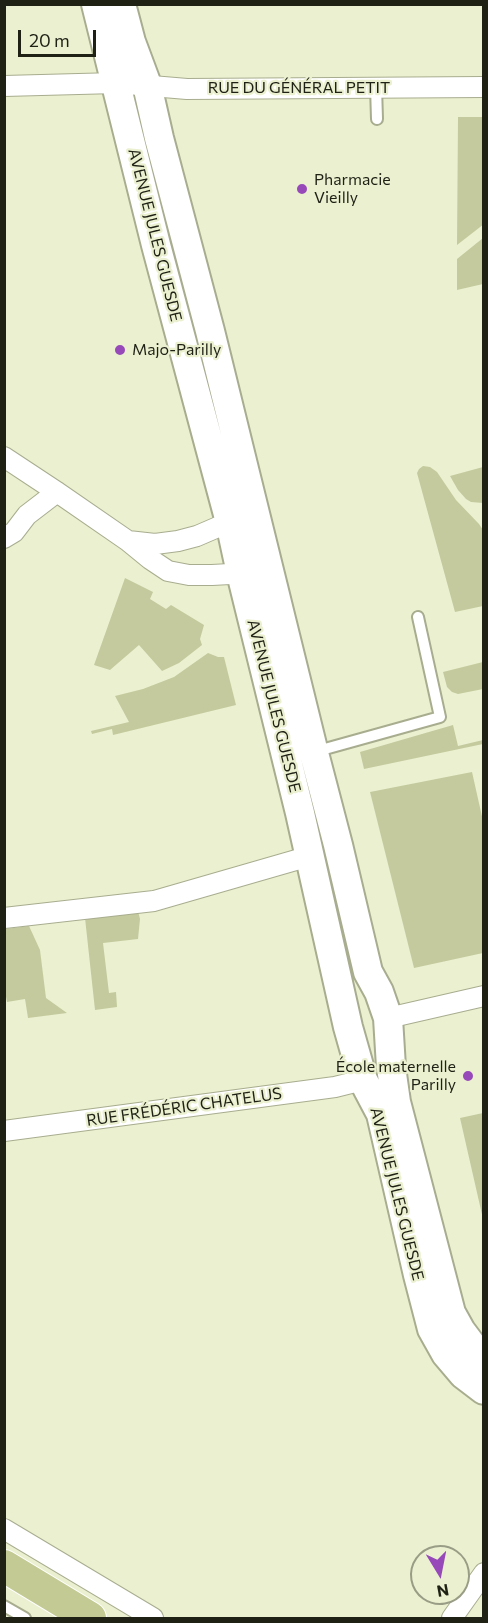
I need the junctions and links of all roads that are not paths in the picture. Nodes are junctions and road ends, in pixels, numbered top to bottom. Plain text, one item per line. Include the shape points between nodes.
1 (96, 4) edge
2 (121, 4) edge
3 (116, 83) junction
4 (147, 85) junction
5 (4, 87) edge
6 (376, 87) junction
7 (483, 87) edge
8 (377, 119) dead end
9 (4, 457) edge
10 (57, 492) junction
11 (242, 517) junction
12 (4, 538) edge
13 (128, 541) junction
14 (268, 566) junction
15 (241, 573) junction
16 (418, 617) dead end
17 (314, 753) junction
18 (310, 856) junction
19 (4, 918) edge
20 (483, 996) edge
21 (388, 1018) junction
22 (363, 1080) junction
23 (4, 1131) edge
24 (483, 1358) edge
25 (483, 1390) edge
26 (4, 1529) edge
27 (4, 1566) edge
28 (483, 1573) edge
29 (4, 1606) edge
30 (25, 1618) edge
31 (90, 1618) edge
32 (153, 1618) edge
33 (452, 1618) edge

1 - 3 street, AVENUE JULES GUESDE
2 - 4 street, AVENUE JULES GUESDE
3 - 4 street, RUE DU GÉNÉRAL PETIT
3 - 5 street, RUE DU GÉNÉRAL PETIT
3 - 11 street, AVENUE JULES GUESDE via 159,256
4 - 6 street, RUE DU GÉNÉRAL PETIT via 187,89
4 - 11 street, AVENUE JULES GUESDE
6 - 7 street, RUE DU GÉNÉRAL PETIT
6 - 8 lane
9 - 10 street
10 - 12 street
10 - 13 street
11 - 13 street via 178,541
11 - 14 street, AVENUE JULES GUESDE
11 - 15 street, AVENUE JULES GUESDE
13 - 15 street via 168,571 189,575
14 - 15 street
14 - 17 street, AVENUE JULES GUESDE
15 - 18 street, AVENUE JULES GUESDE
16 - 17 lane via 440,717
17 - 21 street, AVENUE JULES GUESDE via 368,972
18 - 19 street via 154,900
18 - 22 street, AVENUE JULES GUESDE
20 - 21 street
21 - 24 street, AVENUE JULES GUESDE via 396,1102 451,1313
22 - 23 street, RUE FRÉDÉRIC CHATELUS
22 - 25 street, AVENUE JULES GUESDE via 381,1114 432,1329 446,1354
26 - 32 street
27 - 31 main road
28 - 33 street
29 - 30 lane

